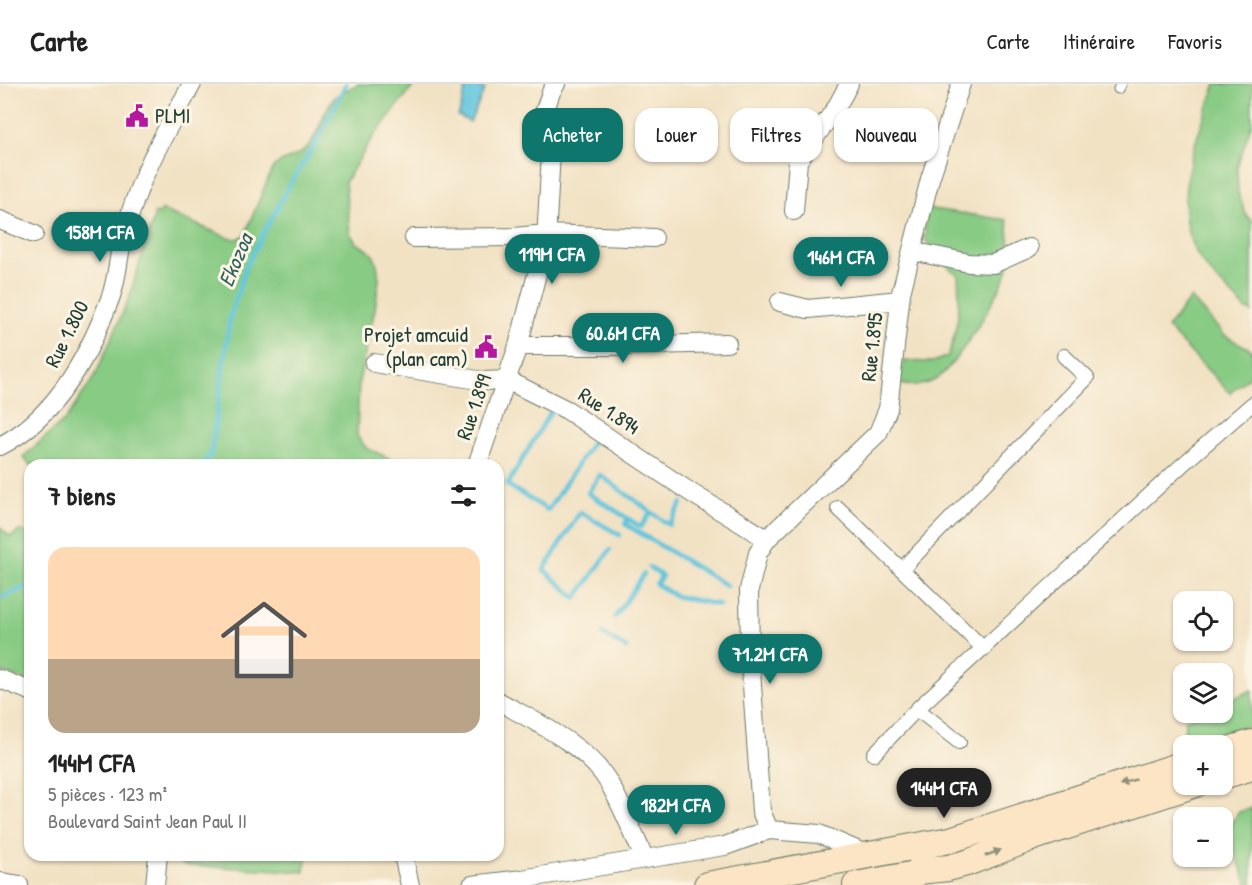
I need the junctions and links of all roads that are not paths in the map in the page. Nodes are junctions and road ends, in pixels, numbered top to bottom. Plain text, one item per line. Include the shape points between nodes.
1 (192, 84) edge
2 (556, 84) edge
3 (849, 84) edge
4 (961, 84) edge
5 (794, 211) dead end
6 (0, 220) edge
7 (34, 234) dead end
8 (546, 234) junction
9 (414, 238) dead end
10 (654, 238) dead end
11 (1029, 248) dead end
12 (912, 251) junction
13 (900, 300) junction
14 (780, 302) dead end
15 (727, 343) dead end
16 (518, 346) junction
17 (1064, 356) dead end
18 (374, 363) dead end
19 (507, 380) junction
20 (1252, 404) edge
21 (0, 446) edge
22 (479, 459) edge
23 (838, 508) dead end
24 (767, 539) junction
25 (902, 569) junction
26 (984, 649) junction
27 (0, 679) edge
28 (24, 689) edge
29 (504, 704) edge
30 (917, 709) junction
31 (959, 741) dead end
32 (1252, 743) edge
33 (1233, 749) edge
34 (874, 754) dead end
35 (1252, 767) edge
36 (1173, 768) edge
37 (1233, 773) edge
38 (1173, 792) edge
39 (769, 830) junction
40 (950, 840) junction
41 (900, 849) junction
42 (869, 856) junction
43 (645, 859) junction
44 (157, 861) edge
45 (404, 861) edge
46 (971, 874) edge
47 (912, 879) edge
48 (0, 882) edge
49 (19, 885) edge
50 (155, 885) edge
51 (410, 885) edge
52 (472, 885) edge
53 (707, 885) edge
54 (856, 885) edge

1 - 21 street, Rue 1.800 via 141,184 122,243 112,294 93,340 68,384 43,416
2 - 8 street, Rue 1.899 via 544,113 550,120 551,152
3 - 5 street via 798,161
4 - 12 street, Rue 1.895
6 - 7 street
8 - 9 street
8 - 10 street
8 - 16 street, Rue 1.899
11 - 12 street via 993,264
12 - 13 street, Rue 1.895
13 - 14 street via 808,309
13 - 24 street, Rue 1.895 via 888,409 878,433
15 - 16 street
16 - 19 street, Rue 1.899
17 - 25 street via 1087,378
18 - 19 street, Rue 1.894 via 473,380
19 - 22 street, Rue 1.899
19 - 24 street, Rue 1.894 via 567,410
20 - 26 street
23 - 25 street
24 - 39 street via 758,553 749,590 761,811
25 - 26 street
26 - 30 street
27 - 28 street
29 - 43 street via 590,759 609,782
30 - 31 street
30 - 34 street
32 - 33 main road
35 - 37 main road
36 -> 40 main road
46 -> 38 main road via 1034,837
39 - 42 street via 819,834
39 - 43 street via 726,846
40 - 41 main road
40 - 46 main road
41 - 42 main road
41 - 47 main road
42 - 47 street
42 - 53 main road
43 - 52 street
44 - 50 street
45 - 51 street
46 - 47 main road via 948,868
47 - 54 main road
48 - 49 street

